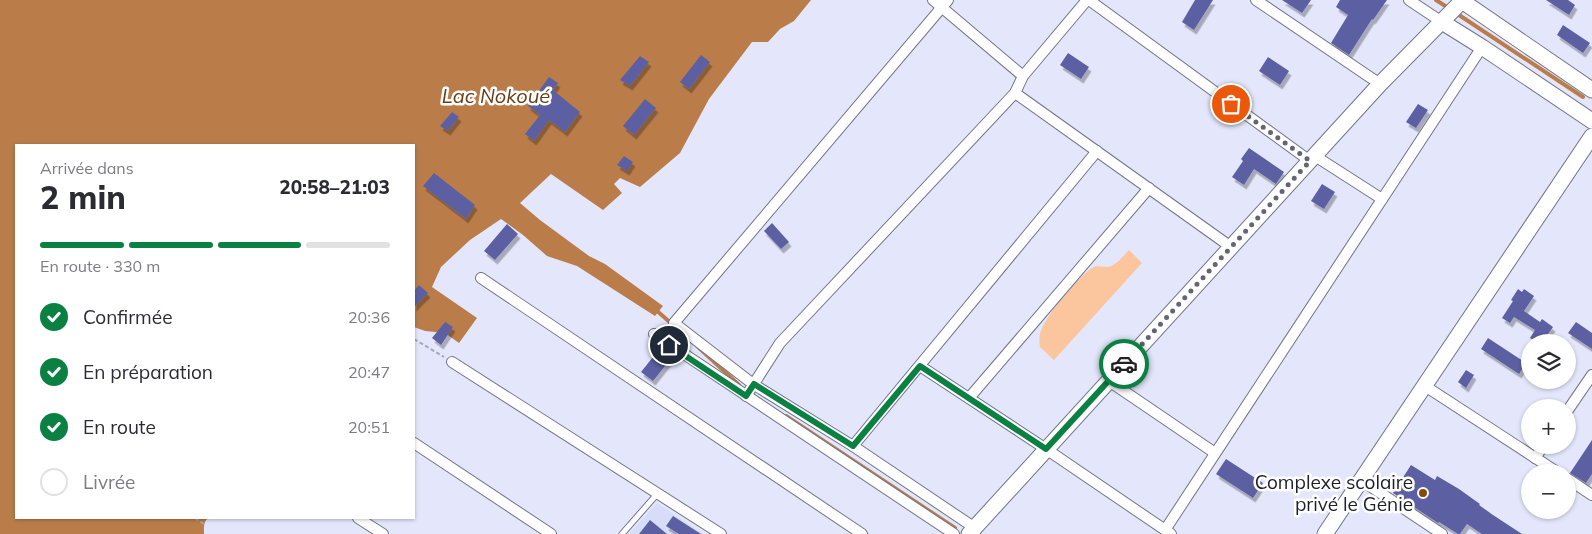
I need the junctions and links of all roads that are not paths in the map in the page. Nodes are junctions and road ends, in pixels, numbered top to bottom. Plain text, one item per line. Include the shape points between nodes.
1 (933, 0) edge
2 (1088, 0) edge
3 (1256, 0) edge
4 (1409, 0) edge
5 (1462, 0) edge
6 (945, 4) edge
7 (1442, 22) junction
8 (1482, 47) junction
9 (1024, 76) junction
10 (1380, 84) junction
11 (1592, 90) edge
12 (1016, 93) junction
13 (1592, 121) edge
14 (1592, 136) edge
15 (1097, 151) junction
16 (1312, 158) junction
17 (1149, 188) junction
18 (1382, 199) junction
19 (1231, 247) junction
20 (481, 278) dead end
21 (654, 334) dead end
22 (452, 362) road end
23 (920, 366) junction
24 (1592, 375) edge
25 (1109, 381) junction
26 (754, 384) junction
27 (1424, 386) junction
28 (746, 396) junction
29 (969, 398) junction
30 (1576, 399) edge
31 (415, 444) edge
32 (853, 446) junction
33 (1046, 449) junction
34 (1216, 453) junction
35 (1538, 454) edge
36 (1535, 458) junction
37 (1544, 464) edge
38 (1361, 480) junction
39 (1576, 484) edge
40 (658, 494) junction
41 (1592, 495) edge
42 (360, 519) edge
43 (976, 532) edge
44 (1168, 532) edge
45 (383, 534) edge
46 (551, 534) edge
47 (622, 534) edge
48 (721, 534) edge
49 (862, 534) edge
50 (954, 534) edge
51 (1325, 534) edge
52 (1442, 534) edge

1 - 6 street
2 - 9 street
2 - 16 street
3 - 10 street
4 - 7 street
5 - 7 street
5 - 11 street
6 - 9 street
6 - 26 street via 674,323
7 - 8 street
7 - 10 street
8 - 13 street
8 - 18 street
9 - 12 street
10 - 16 street
12 - 15 street
12 - 26 street via 780,343
14 - 27 street
15 - 17 street
15 - 23 street
16 - 18 street
16 - 19 street
17 - 19 street
17 - 29 street
18 - 34 street
19 - 25 street
20 - 49 street
21 - 28 street
22 - 40 street
23 - 29 street
23 - 32 street
24 - 30 street
25 - 33 street
25 - 34 street
26 - 28 street
26 - 32 street
27 - 36 street
27 - 38 street
28 - 50 street
29 - 33 street
31 - 46 street
32 - 43 street
33 - 43 street
33 - 44 street
34 - 44 street
35 - 36 street
36 - 37 street
38 - 51 street
38 - 52 street
39 - 41 street
40 - 47 lane
40 - 48 street
42 - 45 street

